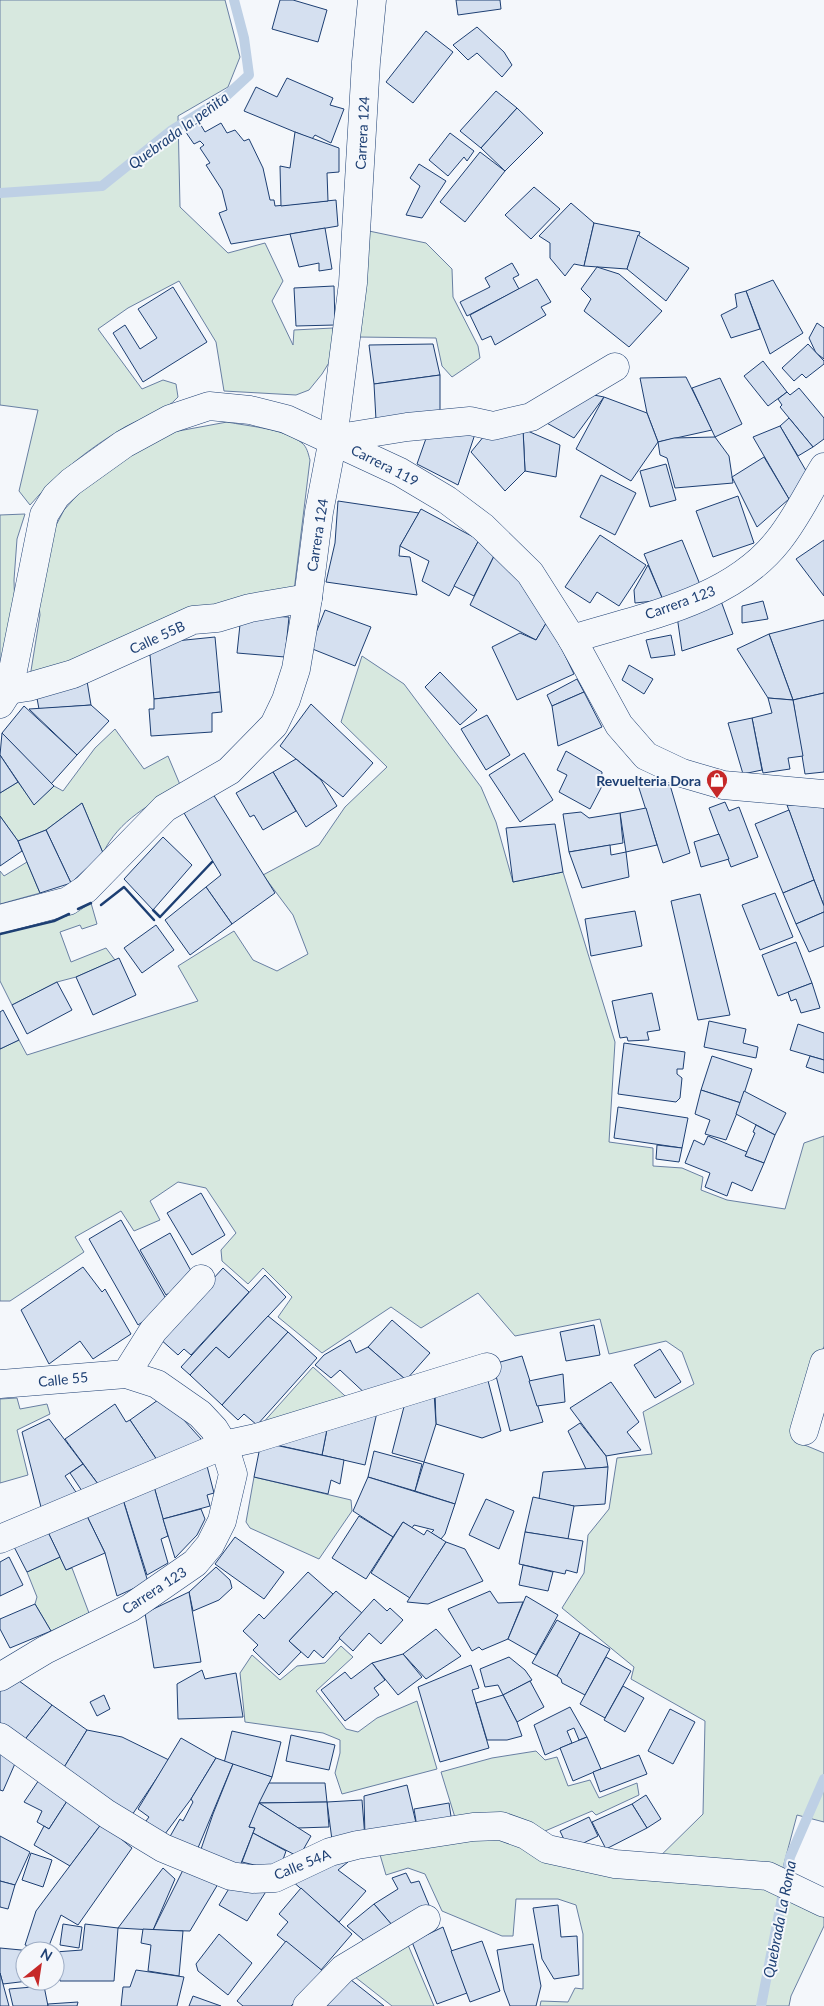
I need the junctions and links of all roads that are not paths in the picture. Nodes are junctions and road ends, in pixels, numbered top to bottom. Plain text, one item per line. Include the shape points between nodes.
1 (372, 0) edge
2 (615, 367) dead end
3 (333, 440) junction
4 (824, 467) edge
5 (308, 598) junction
6 (572, 639) junction
7 (4, 697) edge
8 (824, 794) edge
9 (0, 919) edge
10 (201, 1279) dead end
11 (824, 1363) edge
12 (487, 1367) dead end
13 (126, 1374) junction
14 (0, 1384) edge
15 (804, 1431) dead end
16 (224, 1445) junction
17 (0, 1539) edge
18 (0, 1677) edge
19 (0, 1737) edge
20 (815, 1899) edge
21 (426, 1919) dead end
22 (307, 2006) edge

1 - 3 street, Carrera 124 via 353,283
2 - 3 street via 531,417 493,426 470,421 407,427
3 - 5 street, Carrera 124 via 319,512
3 - 6 street, Carrera 119 via 400,472 448,500 483,527 530,573
3 - 7 street, Carrera 119 via 286,419 250,410 208,406 147,431 71,482 56,496 44,515
4 - 6 street, Carrera 123 via 778,542 746,572 712,593
5 - 7 street, Calle 55B via 250,608 217,618 193,620 73,674
5 - 9 street, Carrera 124 via 296,669 286,700 274,725 250,751 229,771 165,808 86,889 68,901
6 - 8 street, Carrera 119 via 619,725 646,756 682,773 723,785
10 - 13 street via 154,1331
11 - 15 street
12 - 16 street
13 - 14 street, Calle 55
13 - 16 street, Calle 55 via 157,1384 185,1402 214,1429
16 - 17 street
16 - 18 street, Carrera 123 via 233,1474 227,1508 210,1545 195,1563 130,1608 45,1650
19 - 20 street, Calle 54A via 108,1814 155,1843 231,1876 275,1878 330,1852 357,1844 501,1826 526,1835 548,1849 615,1864 768,1876
21 - 22 street via 343,1969

